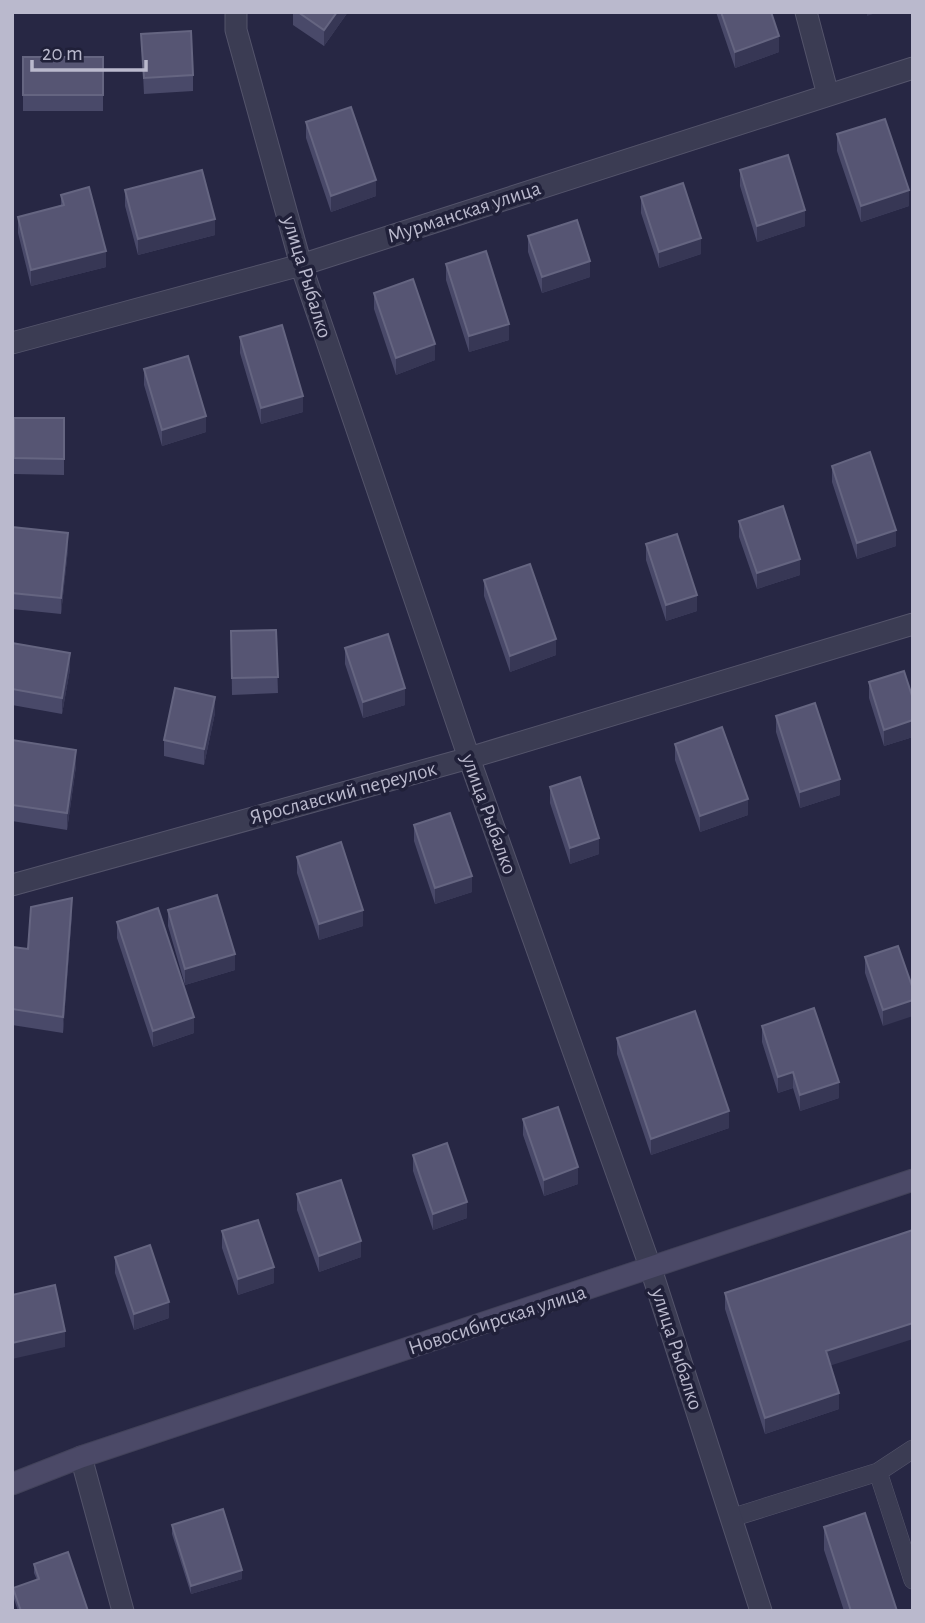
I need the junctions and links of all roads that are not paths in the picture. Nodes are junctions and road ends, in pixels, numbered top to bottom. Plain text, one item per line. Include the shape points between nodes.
1 (236, 12) edge
2 (806, 12) edge
3 (913, 68) edge
4 (828, 95) junction
5 (300, 265) junction
6 (12, 343) edge
7 (913, 624) edge
8 (469, 758) junction
9 (12, 884) edge
10 (913, 1180) edge
11 (652, 1269) junction
12 (913, 1449) edge
13 (81, 1457) junction
14 (878, 1472) junction
15 (12, 1474) edge
16 (12, 1484) edge
17 (731, 1518) junction
18 (913, 1580) edge
19 (122, 1611) edge
20 (761, 1611) edge

1 - 5 street, улица Рыбалко via 236,30
2 - 4 street
3 - 4 street, Мурманская улица
4 - 5 street, Мурманская улица
5 - 6 street, Мурманская улица
5 - 8 street, улица Рыбалко
7 - 8 street, Ярославский переулок
8 - 9 street, Ярославский переулок
8 - 11 street, улица Рыбалко
10 - 11 main road, Новосибирская улица
11 - 13 main road, Новосибирская улица
11 - 17 street, улица Рыбалко
12 - 14 lane
13 - 15 main road
13 - 16 main road
13 - 19 street
14 - 17 lane
14 - 18 lane
17 - 20 street, улица Рыбалко

